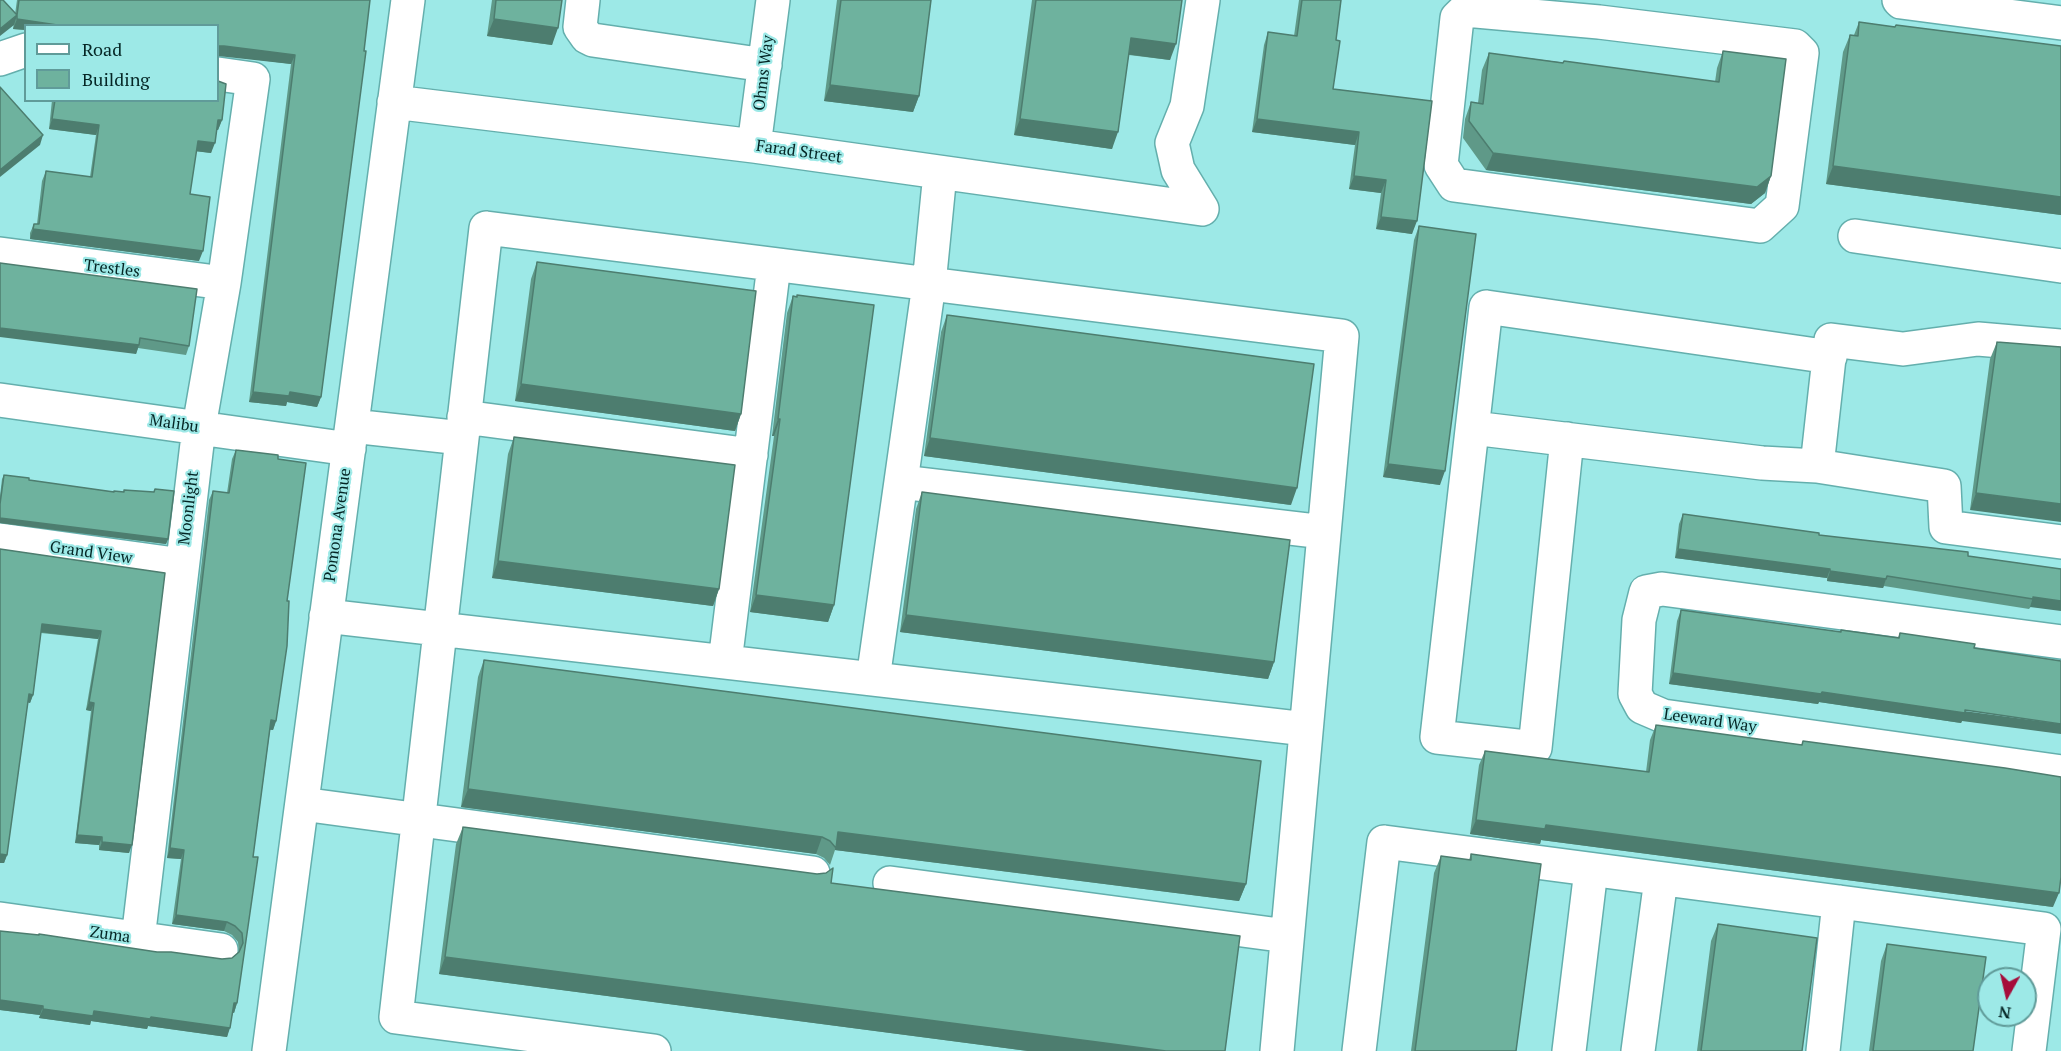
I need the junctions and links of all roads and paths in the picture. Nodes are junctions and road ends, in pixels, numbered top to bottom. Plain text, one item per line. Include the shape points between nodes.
1 (408, 0) edge
2 (583, 0) edge
3 (773, 0) edge
4 (1203, 0) edge
5 (1899, 0) edge
6 (1602, 11) edge
7 (2061, 23) edge
8 (24, 51) edge
9 (0, 59) edge
10 (765, 65) junction
11 (219, 75) edge
12 (394, 102) junction
13 (754, 146) junction
14 (940, 173) junction
15 (1855, 236) dead end
16 (0, 254) edge
17 (774, 265) junction
18 (2061, 266) edge
19 (224, 283) junction
20 (929, 284) junction
21 (2061, 346) edge
22 (1830, 357) junction
23 (0, 400) edge
24 (463, 427) junction
25 (198, 428) junction
26 (1473, 428) junction
27 (350, 437) junction
28 (1568, 439) junction
29 (751, 454) junction
30 (1817, 466) junction
31 (901, 482) junction
32 (1324, 532) junction
33 (0, 540) edge
34 (2061, 542) edge
35 (182, 566) junction
36 (327, 616) junction
37 (440, 629) junction
38 (2061, 642) edge
39 (725, 662) junction
40 (873, 679) junction
41 (1306, 729) junction
42 (2061, 772) edge
43 (302, 804) junction
44 (418, 821) junction
45 (1591, 870) junction
46 (813, 873) edge
47 (1661, 879) junction
48 (890, 883) dead end
49 (1839, 902) junction
50 (0, 920) edge
51 (2053, 927) edge
52 (1287, 936) junction
53 (138, 939) junction
54 (220, 950) dead end
55 (269, 1051) edge
56 (654, 1051) edge
57 (1276, 1051) edge
58 (1359, 1051) edge
59 (1569, 1051) edge
60 (1638, 1051) edge
61 (1823, 1051) edge
62 (2029, 1051) edge

1 - 12 street, Pomona Avenue
2 - 10 street via 580,27 593,40
3 - 10 street, Ohms Way
4 - 14 street, Farad Street via 1187,106 1172,143 1178,170 1202,210
5 - 7 street
6 - 6 street via 1795,46 1802,53 1782,206 1760,226 1454,185 1441,165 1458,18 1465,10
8 - 9 street
10 - 13 street, Ohms Way
11 - 19 street, Moonlight via 253,80
12 - 13 street, Farad Street
12 - 27 street, Pomona Avenue
13 - 14 street, Farad Street
14 - 20 street
15 - 18 street
16 - 19 street, Trestles
17 - 20 street
17 - 24 street via 486,228
17 - 29 street
19 - 25 street, Moonlight
20 - 31 street
20 - 32 street via 1342,336
21 - 22 street via 1978,339 1903,350 1831,340
22 - 26 street via 1486,307
22 - 30 street
23 - 25 street, Malibu
24 - 27 street, Malibu
24 - 29 street, Malibu
24 - 37 street
25 - 27 street, Malibu
25 - 35 street, Moonlight
26 - 28 street
26 - 28 street via 1437,737 1534,748
27 - 36 street, Pomona Avenue
28 - 30 street
29 - 39 street
30 - 34 street via 1944,486 1946,527
31 - 32 street
31 - 40 street
32 - 41 street
33 - 35 street, Grand View
35 - 53 street, Moonlight
36 - 37 street
36 - 43 street, Pomona Avenue
37 - 39 street
37 - 44 street
38 - 42 street, Leeward Way via 1662,589 1646,592 1635,694 1642,707 1663,716
39 - 40 street
40 - 41 street
41 - 52 street
43 - 44 street
43 - 55 street, Pomona Avenue
44 - 46 street
44 - 56 street via 396,1017
45 - 47 street
45 - 58 street via 1384,842
45 - 59 street
47 - 49 street
47 - 60 street
48 - 52 street
49 - 51 street
49 - 61 street
50 - 53 street, Zuma
51 - 62 street
52 - 57 street
53 - 54 street, Zuma

